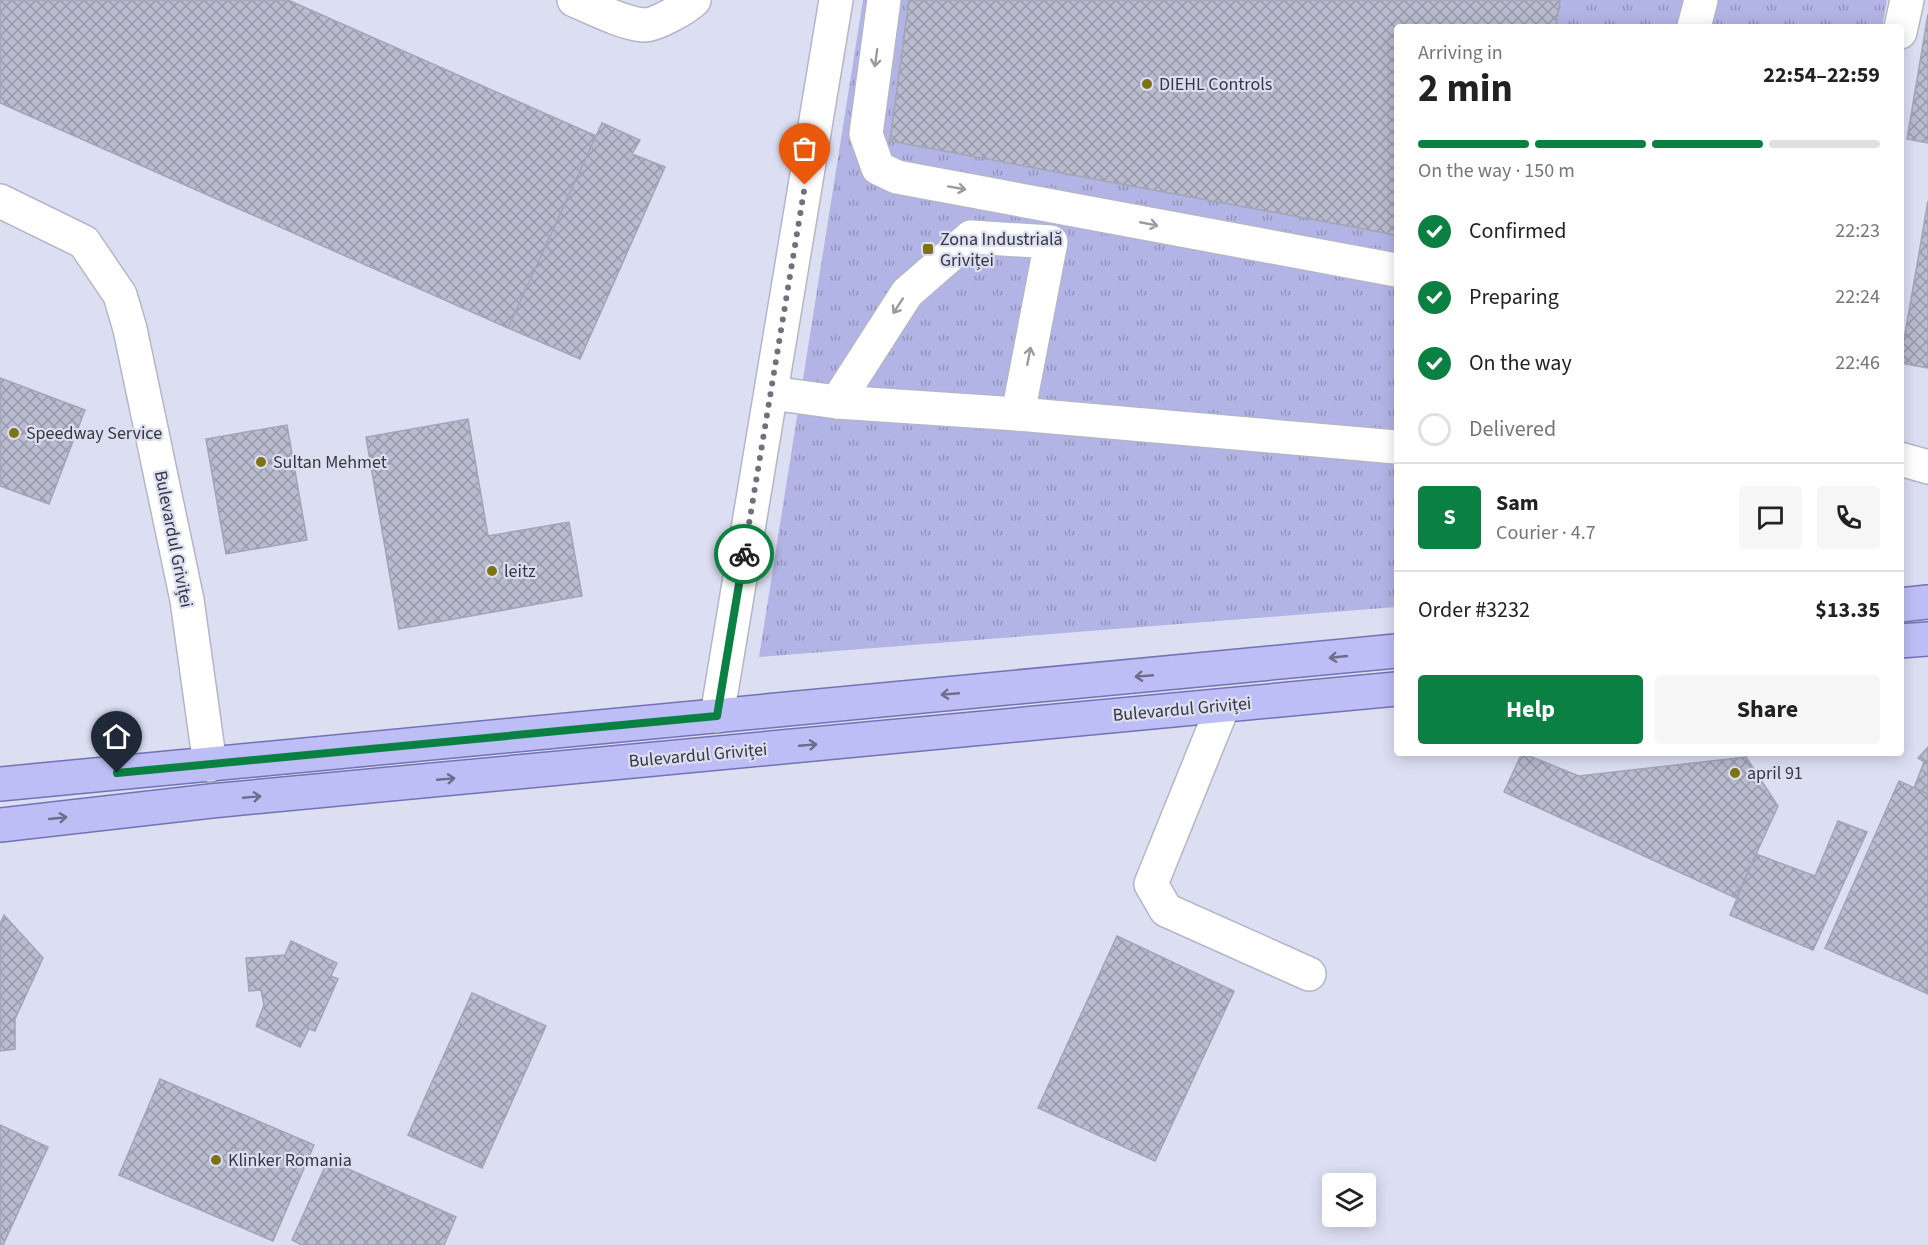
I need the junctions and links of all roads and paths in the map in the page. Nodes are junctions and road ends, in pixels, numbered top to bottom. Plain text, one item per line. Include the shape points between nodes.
1 (574, 0) edge
2 (694, 0) edge
3 (836, 0) edge
4 (884, 0) edge
5 (1701, 0) edge
6 (1907, 0) edge
7 (1695, 24) edge
8 (1902, 24) edge
9 (0, 201) edge
10 (1394, 270) edge
11 (771, 393) junction
12 (837, 402) junction
13 (1018, 414) junction
14 (1394, 447) edge
15 (1904, 460) edge
16 (1928, 467) edge
17 (1928, 602) edge
18 (1904, 605) edge
19 (1928, 639) edge
20 (1904, 641) edge
21 (1394, 651) edge
22 (1394, 689) edge
23 (1223, 706) junction
24 (717, 716) junction
25 (210, 765) junction
26 (0, 784) edge
27 (0, 825) edge
28 (1309, 974) dead end

1 - 2 street via 646,25 686,8
3 - 11 street
4 -> 10 street via 866,134 878,168 897,177
5 - 7 street
6 - 8 street
9 - 25 street, Bulevardul Griviței via 84,242 120,295 187,600
11 - 12 street
11 - 24 street
12 - 13 street
13 -> 12 street via 1051,242 971,237 907,293
13 - 14 street
15 - 16 street
17 - 18 main road
19 - 20 main road
21 -> 24 main road, Bulevardul Griviței
22 - 23 main road, Bulevardul Griviței
27 -> 23 main road, Bulevardul Griviței via 222,800
23 - 28 street via 1151,884 1166,910
24 - 25 main road, Bulevardul Griviței
25 - 26 main road, Bulevardul Griviței

